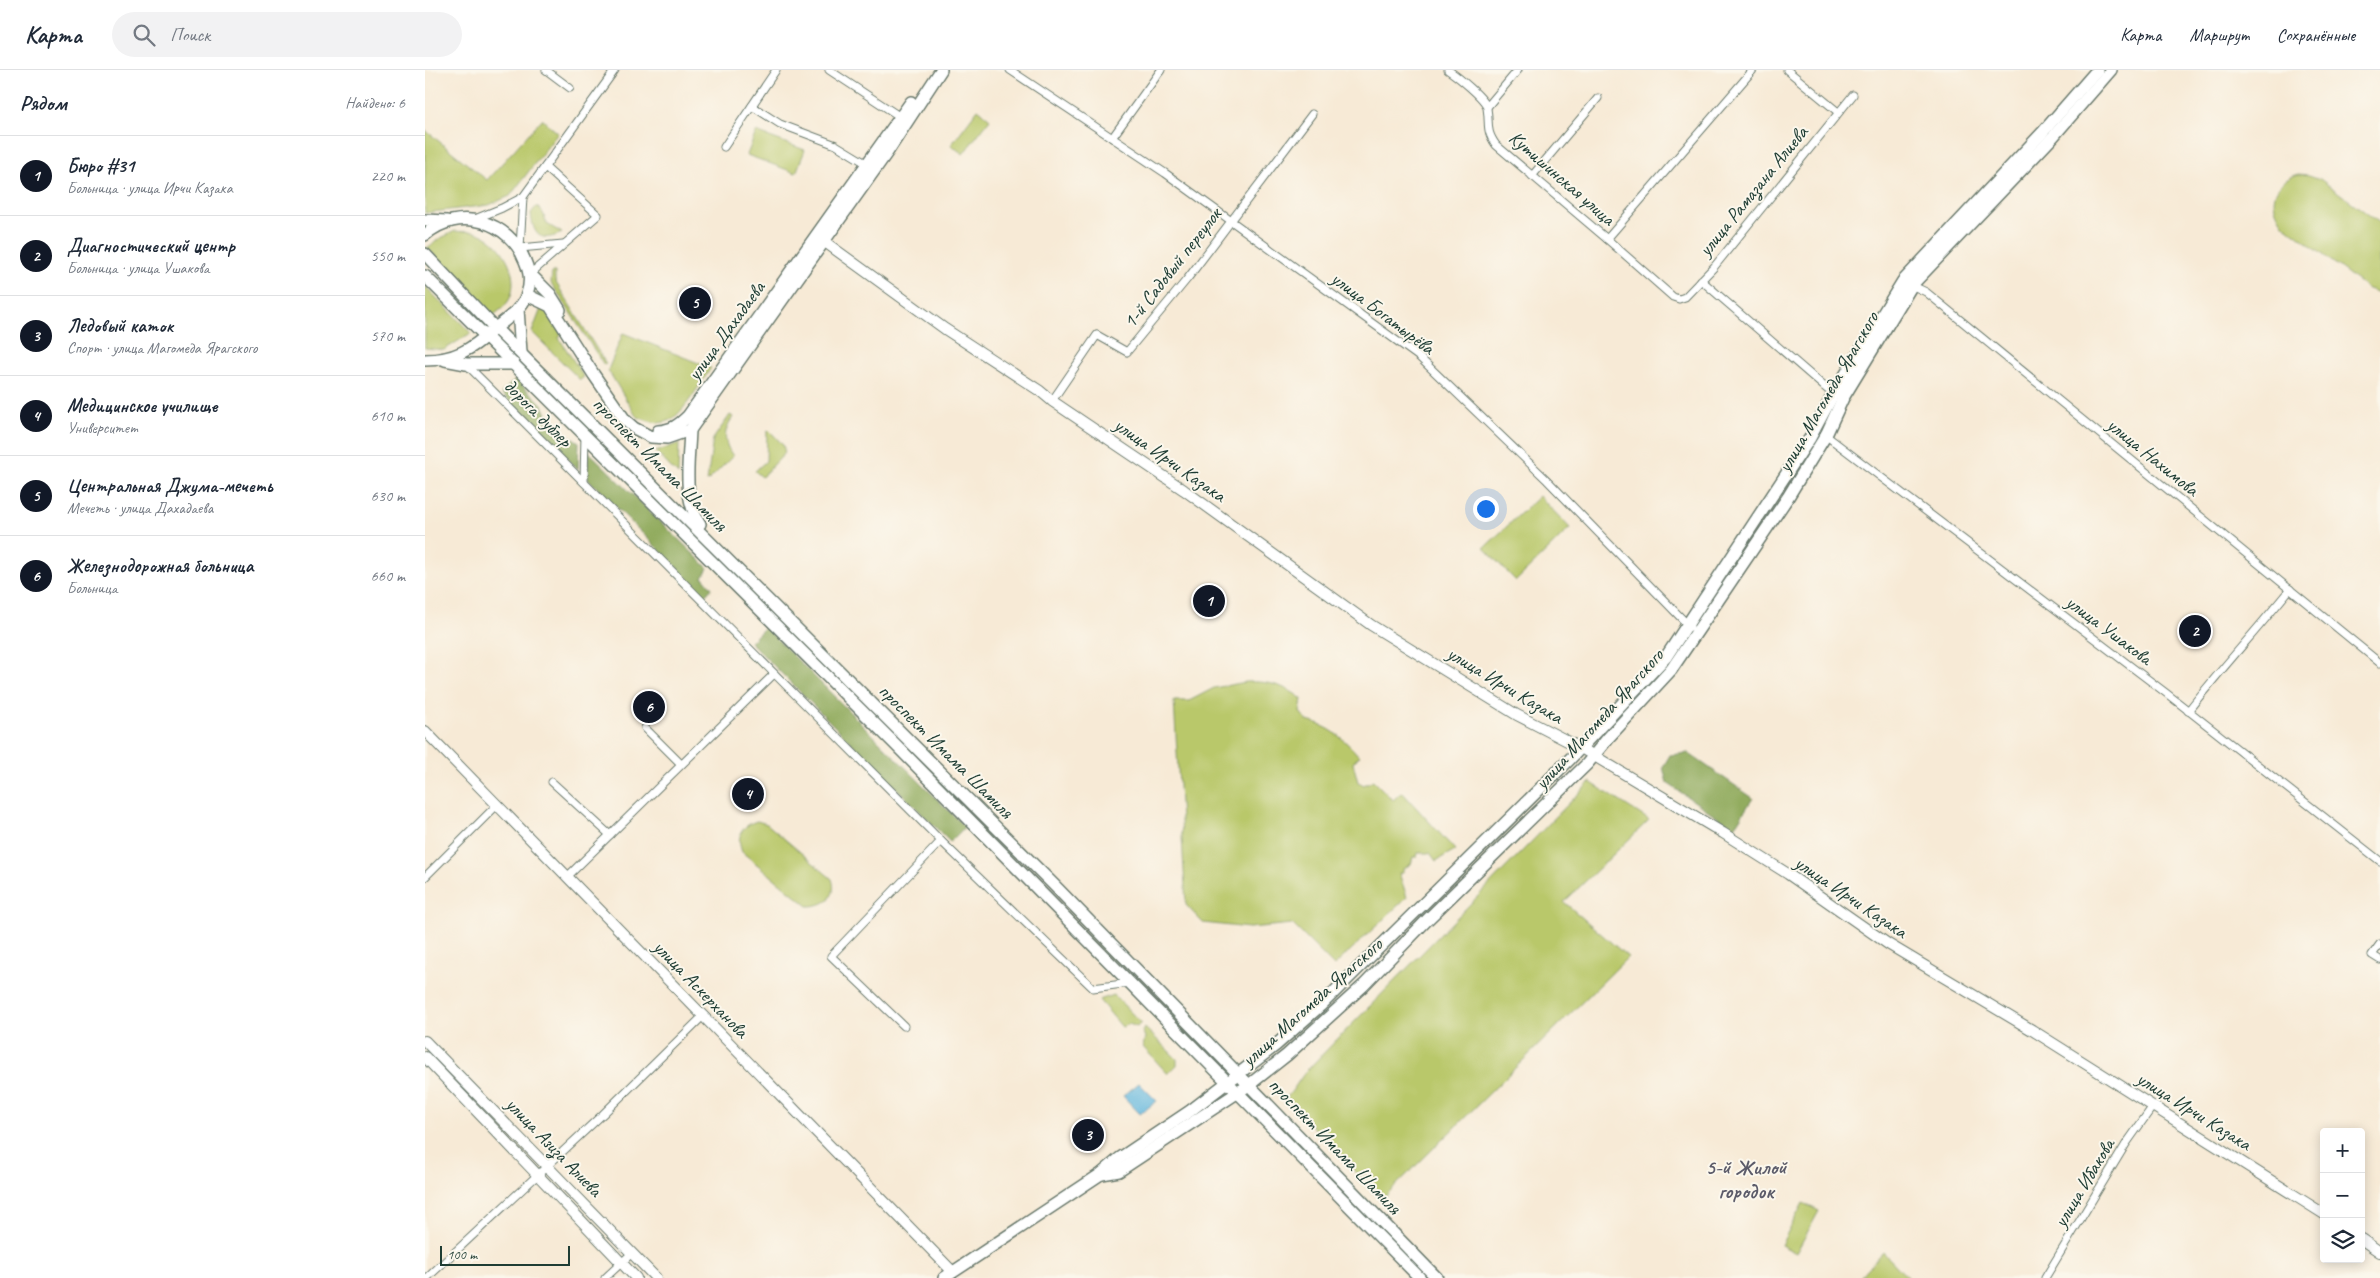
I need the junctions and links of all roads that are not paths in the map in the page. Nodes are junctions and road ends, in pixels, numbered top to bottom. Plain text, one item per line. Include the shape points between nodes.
1 (546, 70) edge
2 (615, 70) edge
3 (776, 70) edge
4 (829, 70) edge
5 (933, 70) edge
6 (941, 70) edge
7 (1010, 70) edge
8 (1161, 70) edge
9 (1518, 70) edge
10 (1753, 70) edge
11 (1787, 70) edge
12 (2097, 70) edge
13 (2111, 70) edge
14 (1452, 71) edge
15 (570, 88) dead end
16 (1853, 94) dead end
17 (1599, 98) dead end
18 (752, 106) junction
19 (1487, 107) junction
20 (1838, 112) junction
21 (1312, 114) dead end
22 (904, 119) junction
23 (1112, 138) junction
24 (724, 147) dead end
25 (545, 167) junction
26 (871, 167) junction
27 (1532, 176) junction
28 (523, 197) junction
29 (474, 219) junction
30 (425, 220) edge
31 (1230, 220) junction
32 (449, 221) junction
33 (425, 235) edge
34 (819, 238) junction
35 (1607, 239) junction
36 (563, 244) junction
37 (520, 248) junction
38 (425, 254) edge
39 (530, 274) junction
40 (425, 276) edge
41 (1701, 280) junction
42 (1908, 283) junction
43 (527, 295) junction
44 (1673, 297) joint
45 (518, 309) junction
46 (495, 328) junction
47 (486, 336) junction
48 (521, 352) junction
49 (425, 360) edge
50 (445, 360) junction
51 (466, 364) junction
52 (514, 364) junction
53 (1838, 397) junction
54 (1052, 401) junction
55 (1815, 428) junction
56 (690, 430) junction
57 (585, 434) junction
58 (1827, 435) junction
59 (585, 484) junction
60 (714, 544) junction
61 (2290, 588) junction
62 (1692, 628) junction
63 (2380, 663) edge
64 (774, 674) junction
65 (2188, 711) junction
66 (645, 728) dead end
67 (425, 731) edge
68 (1581, 748) junction
69 (1594, 756) junction
70 (681, 764) junction
71 (552, 782) dead end
72 (497, 805) junction
73 (610, 835) junction
74 (941, 841) junction
75 (2380, 861) edge
76 (567, 876) junction
77 (425, 877) edge
78 (2380, 944) edge
79 (2380, 960) edge
80 (1129, 983) junction
81 (703, 1016) junction
82 (904, 1026) dead end
83 (425, 1041) edge
84 (425, 1057) edge
85 (1238, 1073) junction
86 (1227, 1082) junction
87 (1249, 1084) junction
88 (1237, 1092) junction
89 (2153, 1106) junction
90 (549, 1166) junction
91 (1101, 1174) junction
92 (537, 1176) junction
93 (2320, 1211) edge
94 (2365, 1243) edge
95 (632, 1252) junction
96 (2380, 1252) edge
97 (621, 1263) junction
98 (949, 1275) edge
99 (427, 1278) edge
100 (605, 1278) edge
101 (636, 1278) edge
102 (657, 1278) edge
103 (1420, 1278) edge
104 (1437, 1278) edge
105 (2045, 1278) edge

1 - 15 street
2 - 25 street
3 - 18 street
4 - 22 street
5 - 22 main road, улица Дахадаева
6 - 22 main road, улица Дахадаева
7 - 23 street, улица Богатырёва
8 - 23 street
9 - 19 street
10 - 35 street
11 - 20 street
12 - 42 main road, улица Магомеда Ярагского
13 - 42 main road, улица Магомеда Ярагского via 2051,139
14 - 19 street
16 - 20 street, улица Рамазана Алиева
17 - 27 street
18 - 24 street
18 - 26 street via 780,124 836,145
19 - 27 street, Кутишинская улица via 1488,134
20 - 41 street, улица Рамазана Алиева
21 - 31 street, 1-й Садовый переулок via 1268,175
22 - 26 main road, улица Дахадаева
23 - 31 street, улица Богатырёва
25 - 28 street
25 - 36 street via 599,215
26 - 34 main road, улица Дахадаева
27 - 35 street, Кутишинская улица
28 - 29 street
28 - 37 street
29 - 32 main road
29 - 37 main road via 498,227
30 - 32 main road
31 - 54 street, 1-й Садовый переулок via 1188,278 1127,352 1097,335
31 - 62 street, улица Богатырёва via 1419,357 1547,480
32 - 33 main road
34 - 39 main road, улица Дахадаева via 688,416 668,430 653,431 639,426 629,417 550,294
34 - 54 main road, улица Ирчи Казака
34 - 56 main road, улица Дахадаева
35 - 44 street, Кутишинская улица
36 - 37 street
36 - 39 street
37 - 39 main road
38 - 46 main road, проспект Имама Шамиля
39 - 43 main road
40 - 47 main road, проспект Имама Шамиля
41 - 44 street, улица Рамазана Алиева via 1685,297
41 - 53 street
42 - 53 main road, улица Магомеда Ярагского
42 - 61 street, улица Нахимова via 1926,292
43 - 45 main road
43 - 56 main road via 551,306 594,375 634,428 651,438 667,438
45 - 46 main road
45 - 48 main road
46 - 47 main road
46 - 48 main road, проспект Имама Шамиля
47 - 50 main road
47 - 52 main road, проспект Имама Шамиля
48 - 60 main road, проспект Имама Шамиля
49 - 50 main road
50 - 51 main road
51 - 52 main road
51 - 59 street, дорога дублер
52 - 57 main road, проспект Имама Шамиля
53 - 55 main road, улица Магомеда Ярагского
53 - 58 main road, улица Магомеда Ярагского
54 - 68 main road, улица Ирчи Казака via 1184,490 1371,625 1517,715
55 - 58 street, улица Ушакова
55 - 62 main road, улица Магомеда Ярагского
56 - 60 main road via 688,483 692,512
57 - 59 street
57 - 80 main road, проспект Имама Шамиля
58 - 62 main road, улица Магомеда Ярагского via 1788,497
58 - 65 street, улица Ушакова
59 - 64 street, дорога дублер
60 - 85 main road, проспект Имама Шамиля
61 - 63 street, улица Нахимова
61 - 65 street
62 - 68 main road, улица Магомеда Ярагского
62 - 69 main road, улица Магомеда Ярагского via 1671,670
64 - 70 street
64 - 74 street, дорога дублер
65 - 75 street, улица Ушакова
66 - 70 street
67 - 72 main road, улица Аскерханова
68 - 69 main road, улица Ирчи Казака
68 - 85 main road, улица Магомеда Ярагского via 1320,1006
69 - 87 main road, улица Магомеда Ярагского via 1364,985 1287,1055
69 - 89 main road, улица Ирчи Казака via 1788,874 1888,944
70 - 73 street
71 - 73 street
72 - 76 main road, улица Аскерханова
72 - 77 street
73 - 76 street
74 - 80 street, дорога дублер via 1093,988
74 - 82 street via 831,956
76 - 81 main road, улица Аскерханова
78 - 79 street via 2372,955
80 - 86 main road, проспект Имама Шамиля
81 - 90 street
81 - 98 main road, улица Аскерханова
83 - 90 main road, улица Азиза Алиева
84 - 92 main road, улица Азиза Алиева
85 - 86 main road, улица Магомеда Ярагского
85 - 87 main road, проспект Имама Шамиля
86 - 88 main road, проспект Имама Шамиля
86 - 91 main road, улица Магомеда Ярагского
87 - 88 main road, улица Магомеда Ярагского
87 - 104 main road, проспект Имама Шамиля
88 - 91 main road, улица Магомеда Ярагского via 1119,1171
88 - 103 main road, проспект Имама Шамиля
89 - 93 main road, улица Ирчи Казака
89 - 105 street, улица Ибакова via 2126,1144
90 - 92 street
90 - 95 main road, улица Азиза Алиева
91 - 98 main road, улица Магомеда Ярагского
92 - 97 main road, улица Азиза Алиева
92 - 99 street
94 - 96 main road
95 - 97 street
95 - 102 main road, улица Азиза Алиева
97 - 100 street
97 - 101 main road, улица Азиза Алиева

